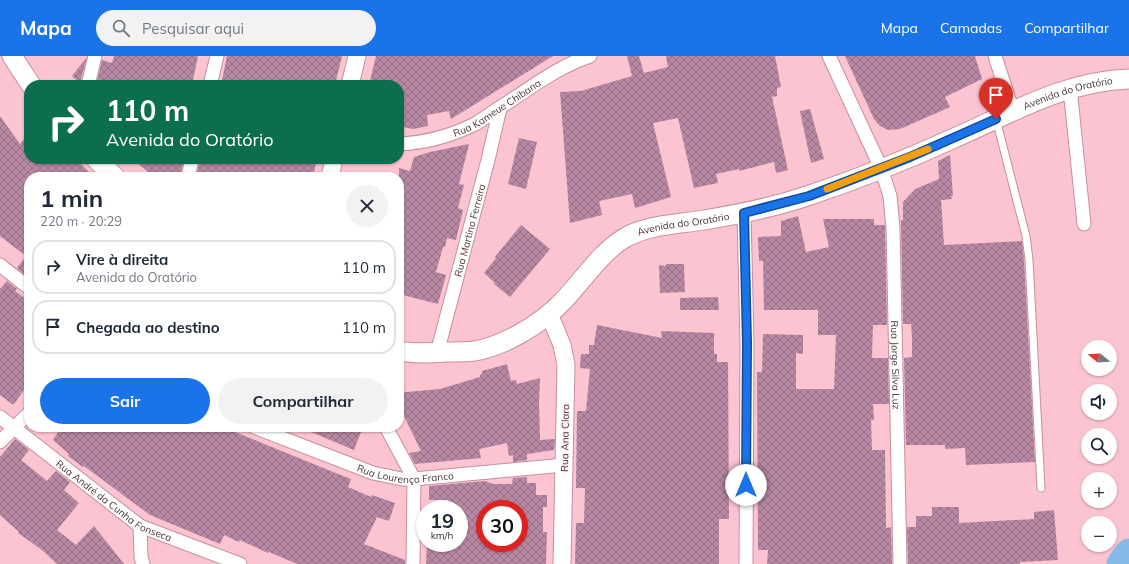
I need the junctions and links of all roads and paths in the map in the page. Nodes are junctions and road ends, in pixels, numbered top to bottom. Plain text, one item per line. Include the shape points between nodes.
1 (12, 56) edge
2 (95, 56) edge
3 (217, 56) edge
4 (357, 56) edge
5 (590, 56) edge
6 (829, 56) edge
7 (995, 56) edge
8 (1129, 79) edge
9 (28, 80) edge
10 (89, 80) edge
11 (211, 80) edge
12 (351, 80) edge
13 (1070, 88) junction
14 (500, 108) junction
15 (1004, 116) junction
16 (404, 144) edge
17 (101, 164) edge
18 (881, 168) junction
19 (109, 172) edge
20 (744, 213) junction
21 (1084, 224) dead end
22 (0, 265) edge
23 (24, 284) edge
24 (548, 314) junction
25 (404, 352) edge
26 (437, 353) junction
27 (0, 417) edge
28 (24, 419) edge
29 (14, 428) junction
30 (267, 432) edge
31 (389, 432) edge
32 (0, 442) edge
33 (564, 465) junction
34 (414, 479) junction
35 (1041, 488) dead end
36 (140, 526) junction
37 (143, 564) edge
38 (240, 564) edge
39 (413, 564) edge
40 (562, 564) edge
41 (746, 564) edge
42 (900, 564) edge

1 - 9 main road
2 - 10 street
3 - 11 street
4 - 12 street
5 - 14 street, Rua Kameue Chibana via 567,65
6 - 18 street, Rua Jorge Silva Luz
7 - 15 street
8 - 13 main road, Avenida do Oratório via 1108,80
13 - 15 main road, Avenida do Oratório
13 - 21 street
14 - 16 street, Rua Kameue Chibana via 474,124 443,137
14 - 26 street, Rua Martino Ferreira
15 - 18 main road, Avenida do Oratório
15 - 35 lane via 1029,260
17 - 19 main road
18 - 20 main road, Avenida do Oratório via 809,196
18 - 42 street, Rua Jorge Silva Luz via 890,196 894,228
20 - 24 main road, Avenida do Oratório via 642,230 622,239
20 - 41 street via 747,343
22 - 23 street
24 - 26 main road, Avenida do Oratório via 505,342 476,350
24 - 33 street, Rua Ana Clara via 562,345 566,365
25 - 26 main road, Avenida do Oratório
27 - 29 street, Rua André da Cunha Fonseca
28 - 29 street
29 - 32 street
29 - 36 street, Rua André da Cunha Fonseca
30 - 34 street, Rua Lourenço Franco via 373,473
31 - 34 street
33 - 34 street, Rua Lourenço Franco
33 - 40 street, Rua Ana Clara
34 - 39 street
36 - 37 street
36 - 38 street, Rua André da Cunha Fonseca

